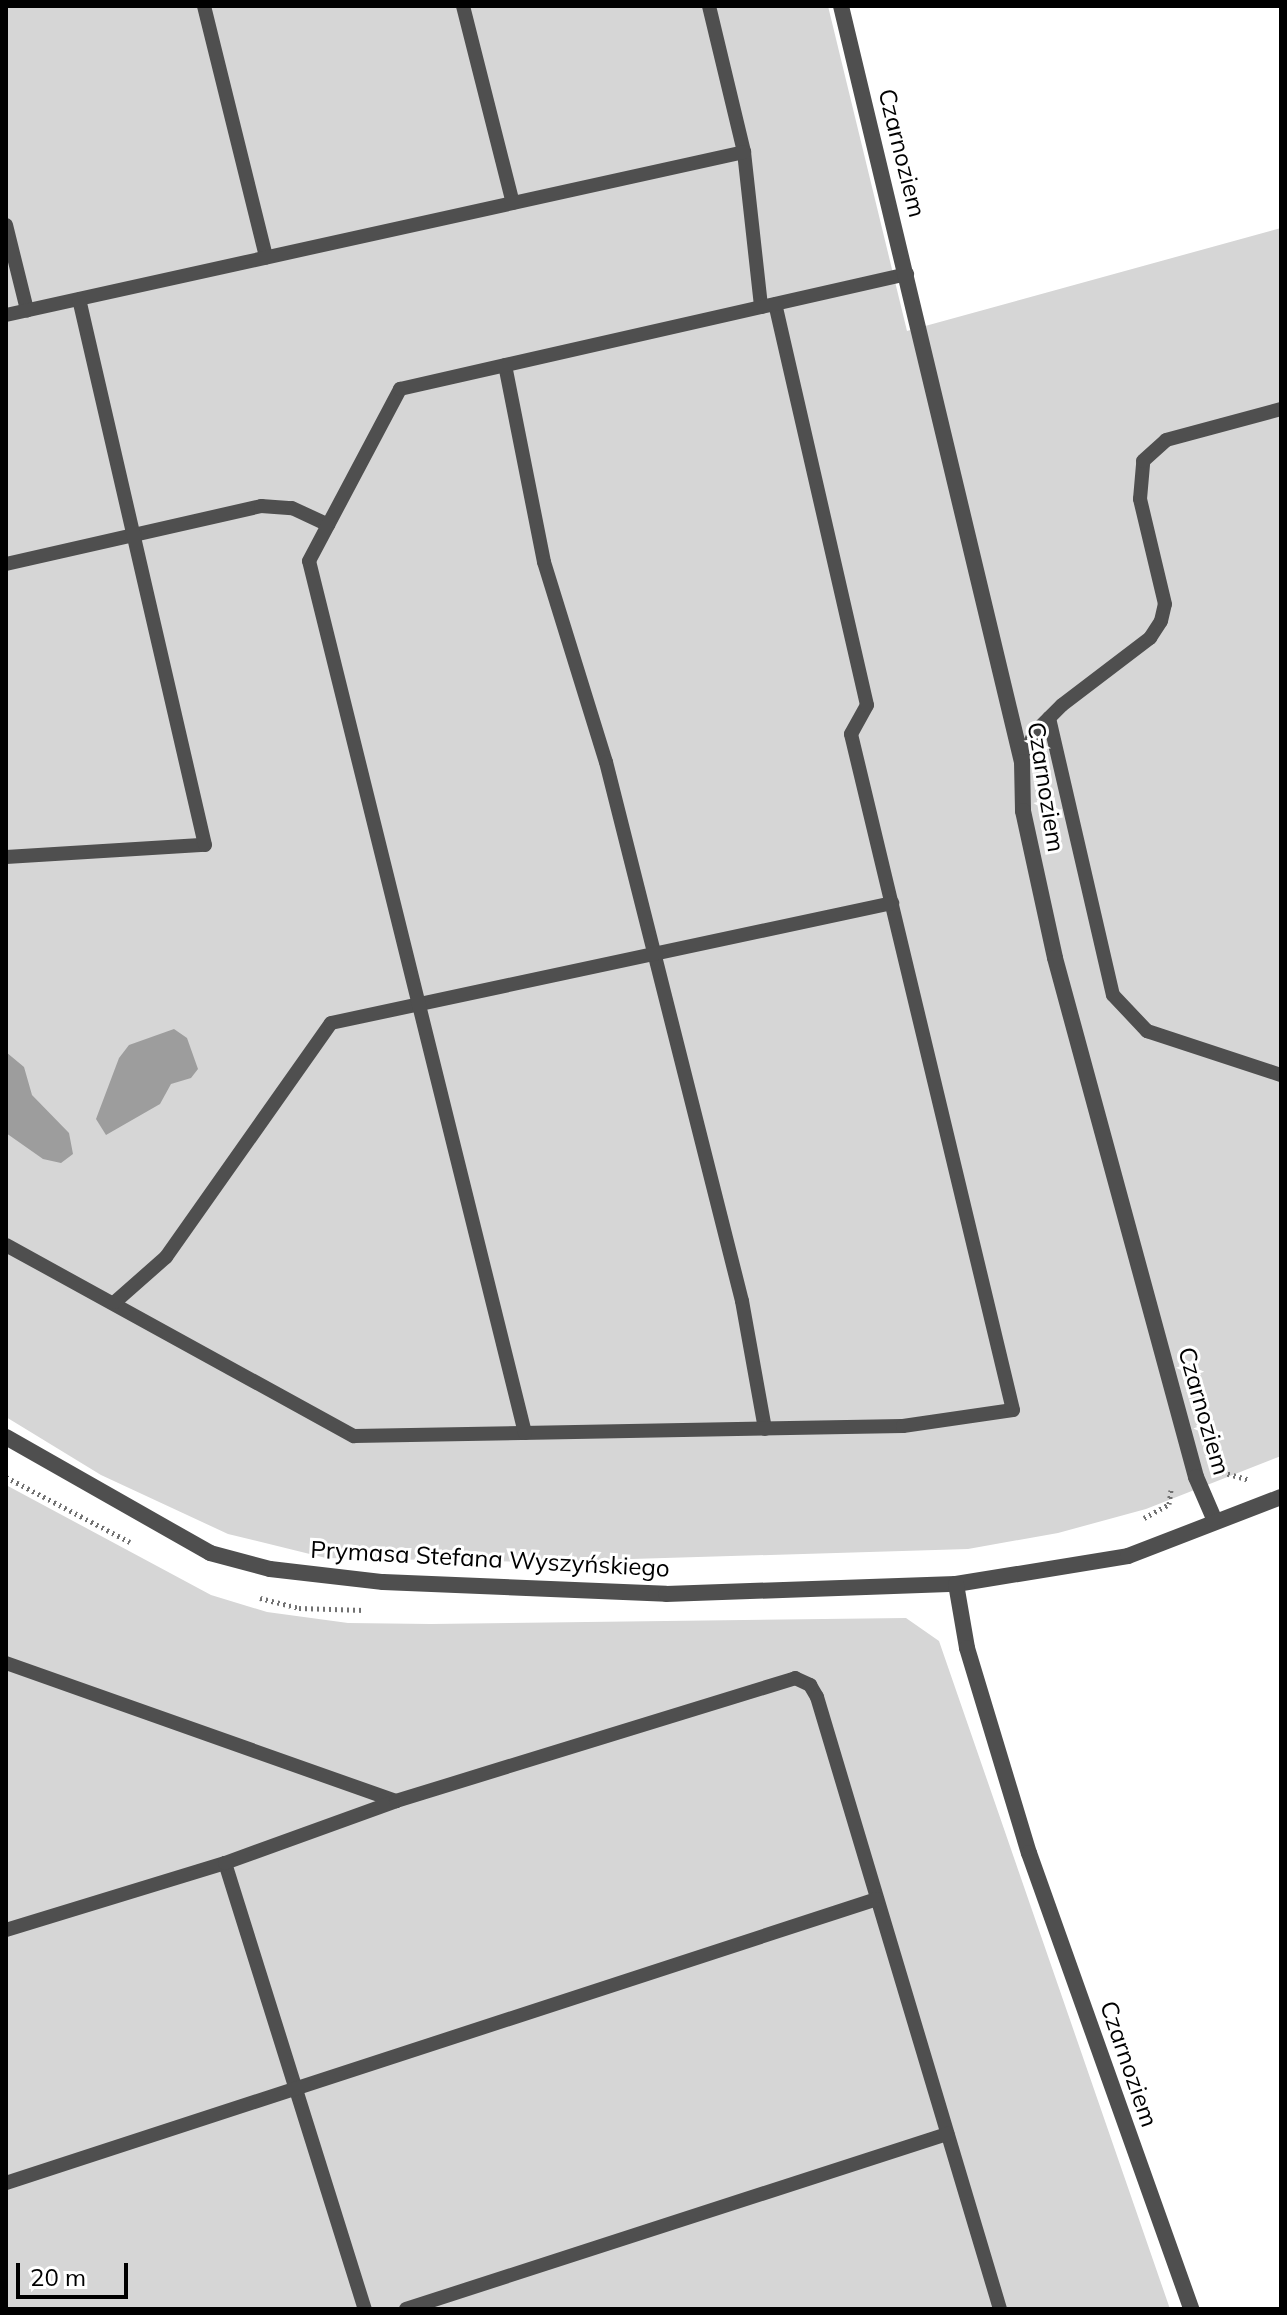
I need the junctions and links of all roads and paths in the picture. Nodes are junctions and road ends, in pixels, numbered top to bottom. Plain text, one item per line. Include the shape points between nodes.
1 (204, 6) edge
2 (463, 6) edge
3 (709, 6) edge
4 (841, 6) edge
5 (744, 152) junction
6 (513, 203) junction
7 (6, 225) edge
8 (266, 257) junction
9 (907, 274) junction
10 (79, 299) junction
11 (768, 305) junction
12 (27, 310) junction
13 (6, 315) edge
14 (505, 365) junction
15 (1281, 409) edge
16 (328, 525) junction
17 (135, 535) junction
18 (6, 564) edge
19 (1049, 718) junction
20 (1022, 762) junction
21 (6, 857) edge
22 (892, 903) junction
23 (654, 954) junction
24 (419, 1004) junction
25 (1281, 1075) edge
26 (6, 1245) edge
27 (115, 1302) junction
28 (765, 1429) junction
29 (525, 1433) junction
30 (6, 1437) edge
31 (1261, 1476) dead end
32 (1196, 1477) junction
33 (1281, 1497) edge
34 (1138, 1521) dead end
35 (1215, 1521) junction
36 (956, 1584) junction
37 (6, 1663) edge
38 (396, 1801) junction
39 (225, 1863) junction
40 (877, 1899) junction
41 (6, 1930) edge
42 (298, 2089) junction
43 (947, 2134) junction
44 (6, 2183) edge
45 (365, 2309) edge
46 (406, 2309) edge
47 (1000, 2309) edge
48 (1191, 2309) edge

1 - 8 lane
2 - 6 lane
3 - 5 lane
4 - 9 street, Czarnoziem
5 - 6 lane
5 - 11 lane
6 - 8 lane
7 - 12 lane
8 - 10 lane
9 - 11 lane
9 - 20 street, Czarnoziem
10 - 12 lane
10 - 17 lane
11 - 14 lane
11 - 22 lane via 867,705 851,734
12 - 13 lane
14 - 16 lane via 400,389
14 - 23 lane via 544,562 606,762
15 - 19 lane via 1166,440 1143,461 1140,499 1165,604 1161,621 1150,638
16 - 17 lane via 292,508 261,506
16 - 24 lane via 309,561
17 - 18 lane
17 - 21 lane via 205,845
19 - 20 lane via 1035,732
19 - 25 lane via 1113,995 1147,1031
20 - 32 street, Czarnoziem via 1026,825 1055,958
22 - 23 lane
22 - 28 lane via 1013,1410 903,1426
23 - 24 lane
23 - 28 lane via 742,1301
24 - 27 lane via 331,1023 166,1257
24 - 29 lane
26 - 27 lane
27 - 29 lane via 354,1436
28 - 29 lane
30 - 36 street, Prymasa Stefana Wyszyńskiego via 210,1553 270,1569 383,1582 666,1594
31 - 32 path via 1250,1480 1224,1471
32 - 34 path via 1172,1483 1169,1504
32 - 35 street, Czarnoziem
33 - 35 street
35 - 36 street via 1128,1556
36 - 48 street, Czarnoziem via 967,1648 1029,1853
37 - 38 lane
38 - 39 lane
38 - 40 lane via 795,1678 810,1685 817,1697
39 - 41 lane
39 - 42 lane
40 - 42 lane
40 - 43 lane
42 - 44 lane
42 - 45 lane
43 - 46 lane
43 - 47 lane

